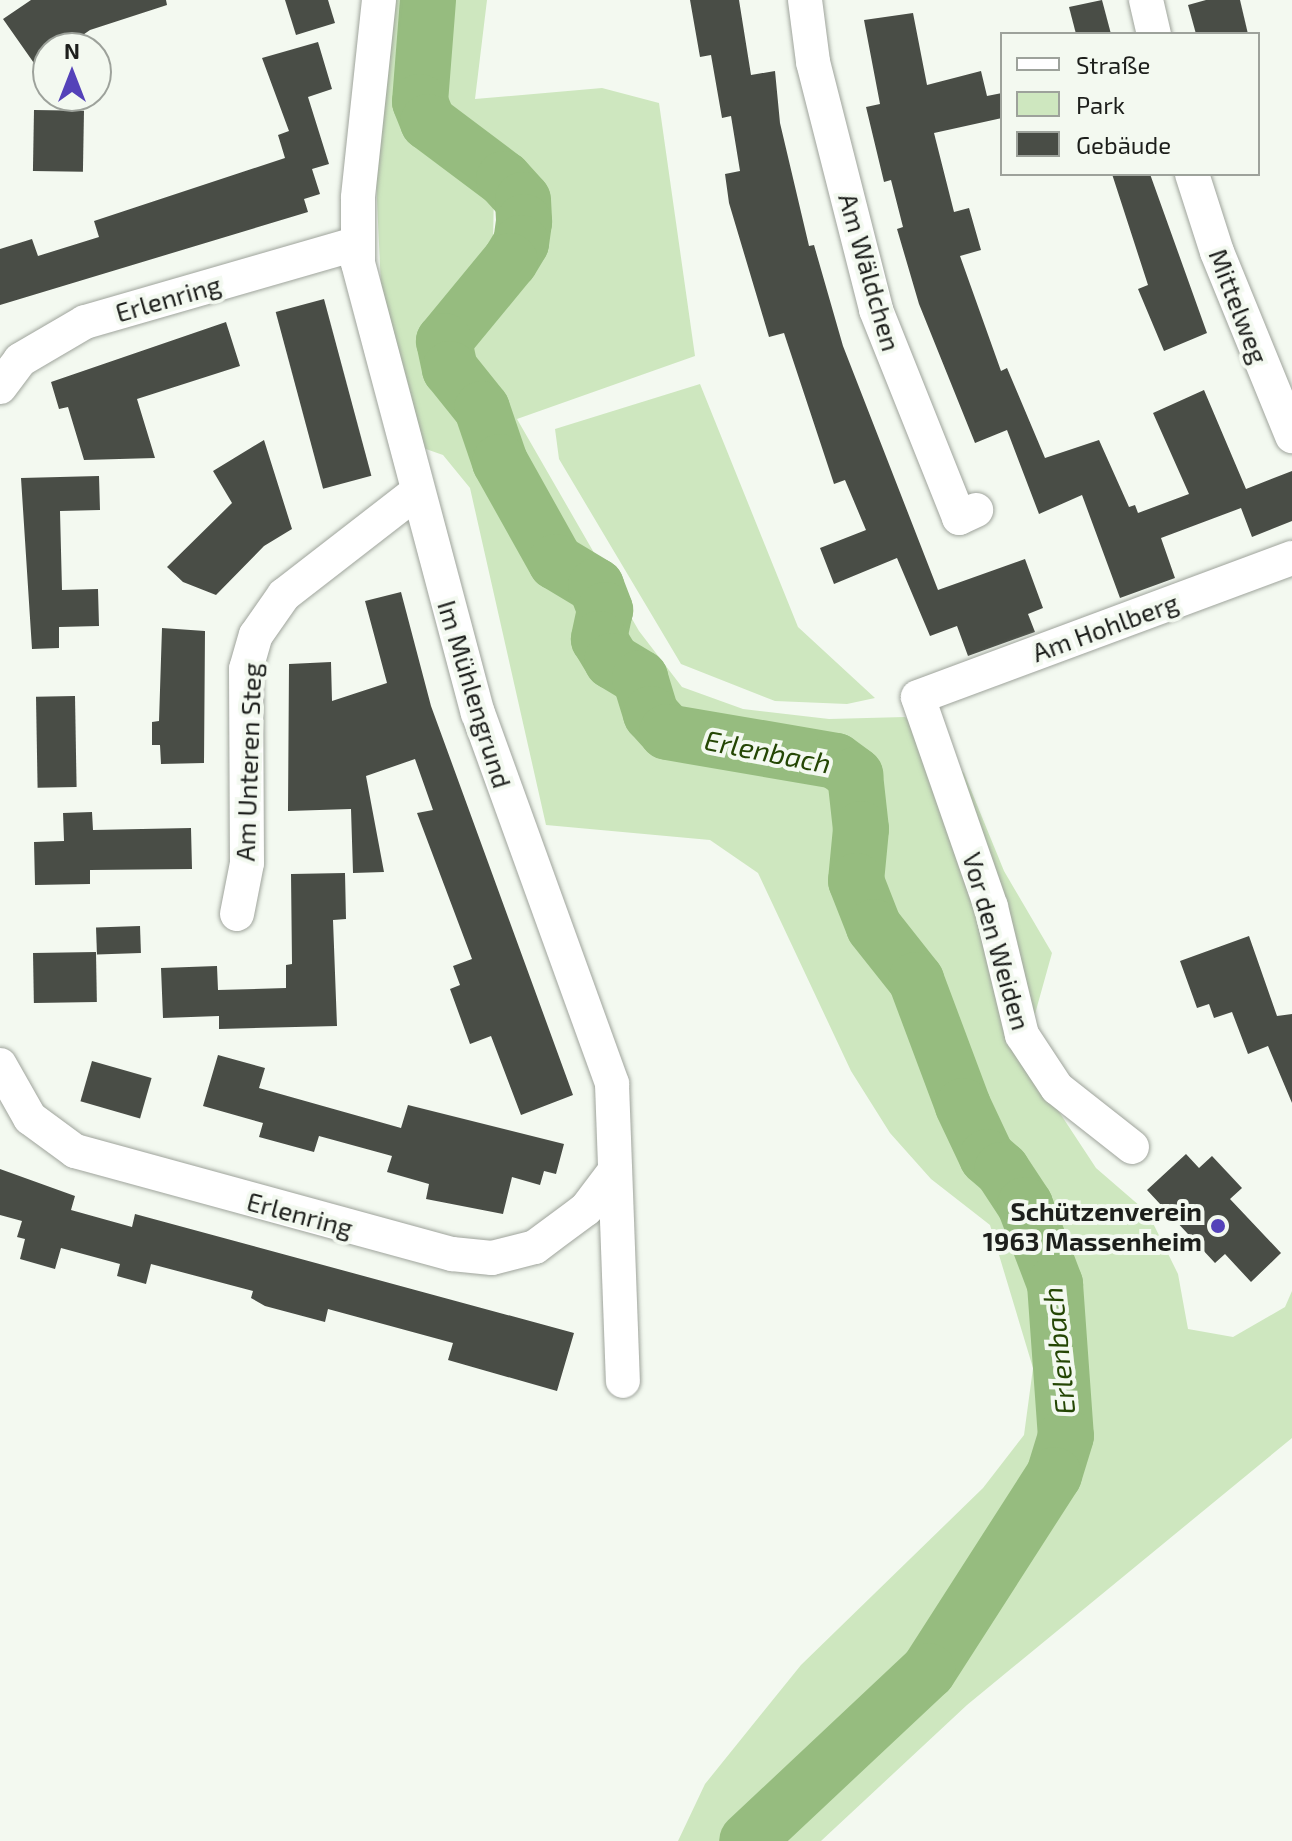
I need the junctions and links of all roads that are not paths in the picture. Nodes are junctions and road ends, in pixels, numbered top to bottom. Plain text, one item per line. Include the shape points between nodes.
1 (379, 0) edge
2 (805, 0) edge
3 (1146, 0) edge
4 (1154, 32) edge
5 (1193, 176) edge
6 (356, 244) junction
7 (0, 387) edge
8 (1292, 436) edge
9 (417, 492) junction
10 (976, 510) dead end
11 (1292, 558) edge
12 (918, 697) joint
13 (237, 914) dead end
14 (0, 1065) edge
15 (1132, 1147) dead end
16 (614, 1172) junction
17 (623, 1381) dead end

1 - 6 street, Im Mühlengrund
2 - 10 street, Am Wäldchen via 813,62 876,310 959,518
3 - 4 street
5 - 8 street, Mittelweg via 1232,291
6 - 7 street, Erlenring via 85,322 20,360
6 - 9 street, Im Mühlengrund
9 - 13 street, Am Unteren Steg via 284,595 256,635 246,669 247,863
9 - 16 street, Im Mühlengrund via 497,768 606,1059 614,1105
11 - 12 street, Am Hohlberg
12 - 15 street, Vor den Weiden via 991,907 1022,1035 1057,1088
14 - 16 street, Erlenring via 30,1118 75,1151 452,1254 492,1258 535,1247 586,1209
16 - 17 street, Im Mühlengrund

